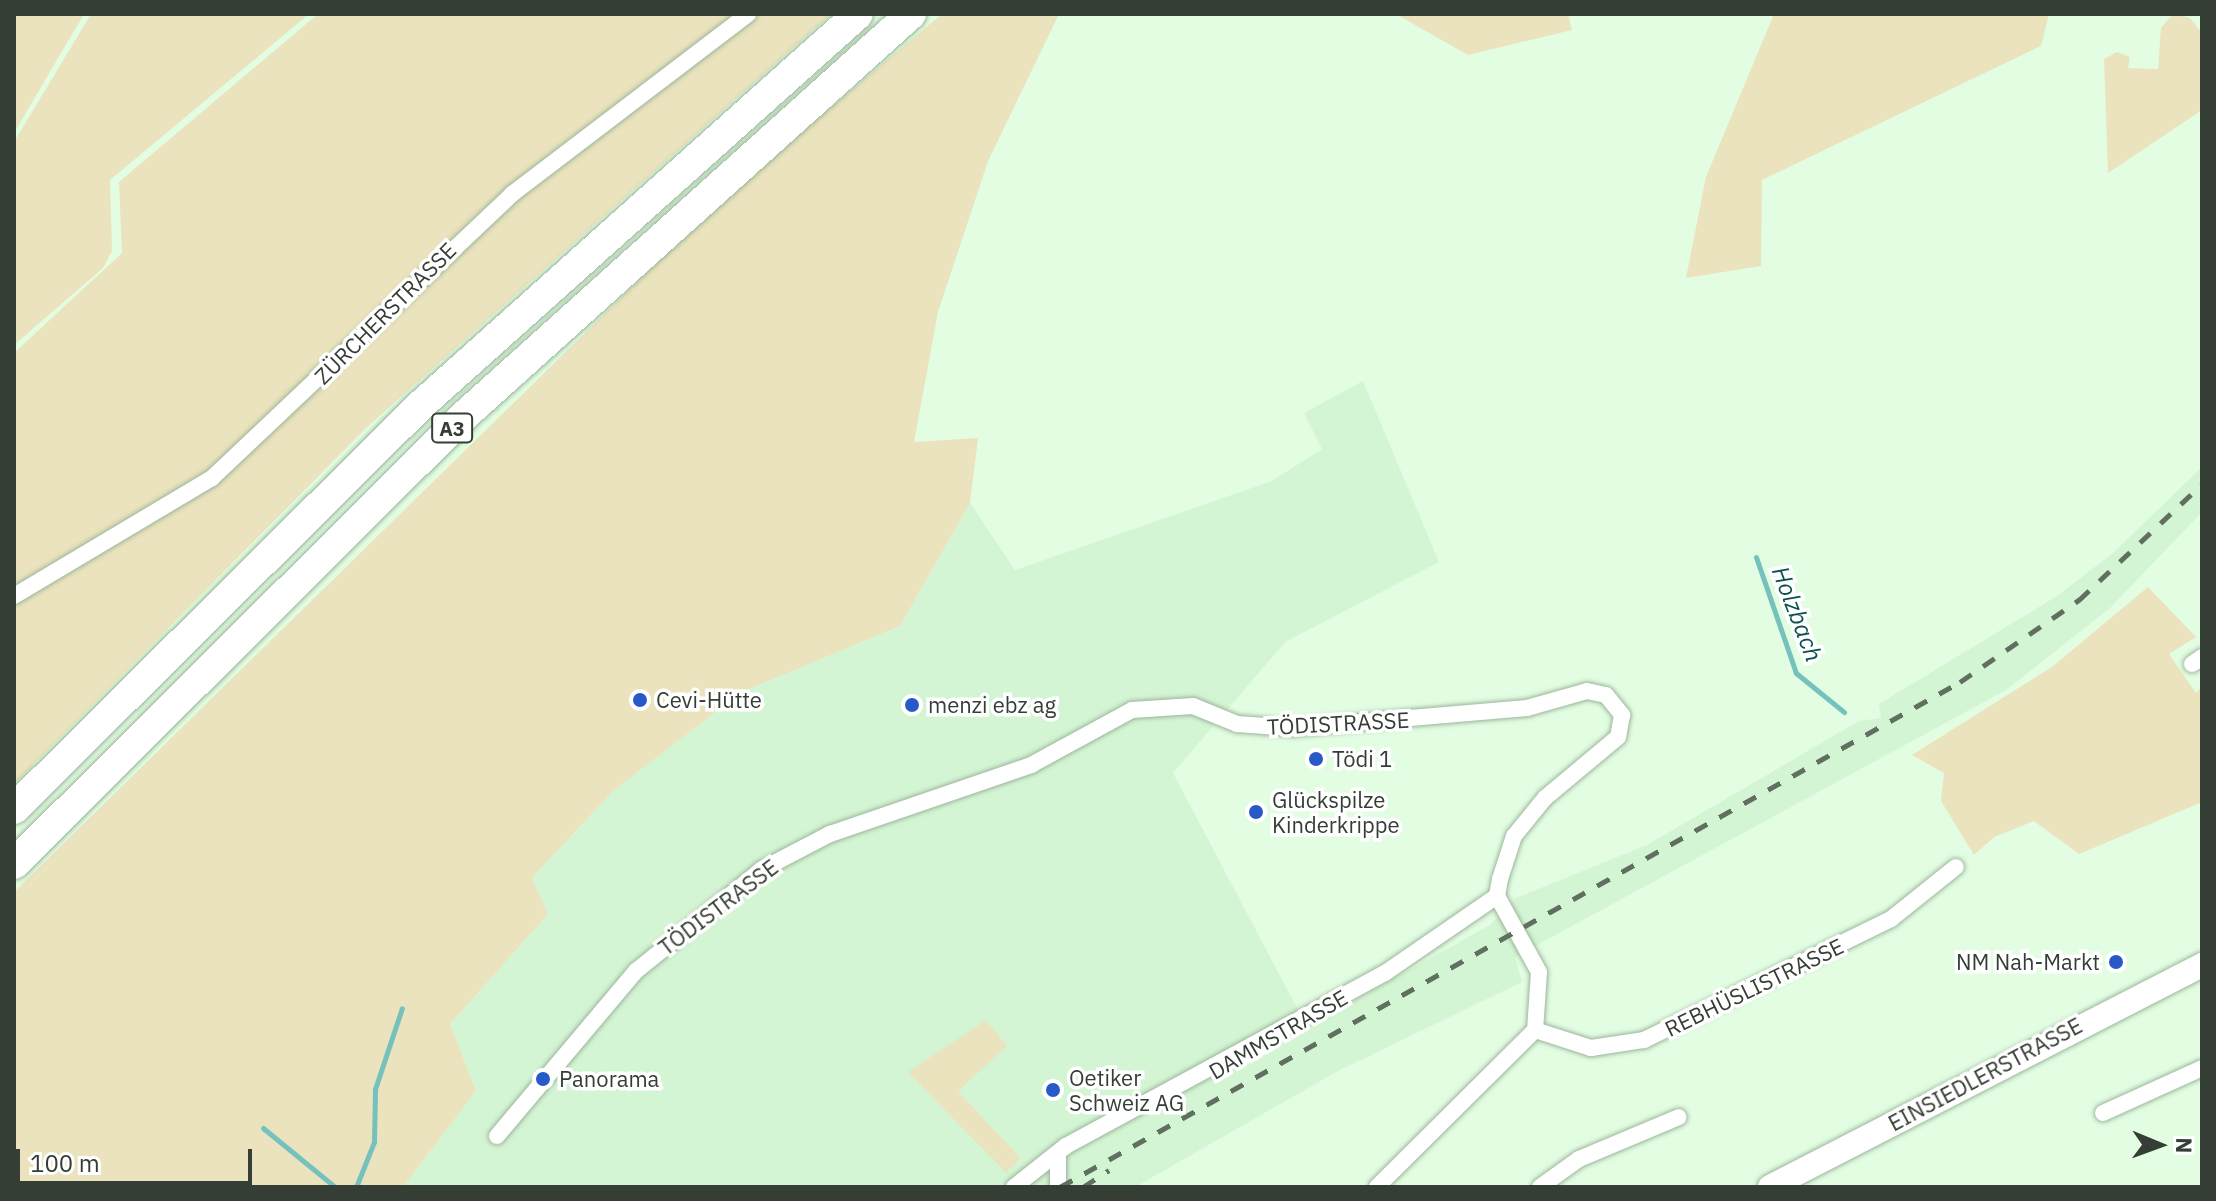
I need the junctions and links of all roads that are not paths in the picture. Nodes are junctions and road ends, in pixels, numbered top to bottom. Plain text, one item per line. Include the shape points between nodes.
1 (748, 14) edge
2 (858, 14) edge
3 (911, 14) edge
4 (14, 596) edge
5 (14, 809) edge
6 (14, 864) edge
7 (1956, 867) dead end
8 (1497, 896) junction
9 (2201, 967) edge
10 (1535, 1030) junction
11 (2202, 1068) edge
12 (2103, 1113) dead end
13 (1679, 1117) dead end
14 (497, 1136) dead end
15 (1058, 1159) junction
16 (1805, 1178) edge
17 (1058, 1183) edge
18 (1014, 1187) edge
19 (1377, 1187) edge
20 (1540, 1187) edge
21 (1770, 1187) edge

1 - 4 street, ZÜRCHERSTRASSE via 512,194 212,478
2 - 5 highway, A3 via 421,405
3 - 6 highway, A3 via 465,415
7 - 10 street, REBHÜSLISTRASSE via 1891,919 1644,1040 1591,1048
8 - 10 street via 1539,972
8 - 14 street, TÖDISTRASSE via 1514,836 1618,737 1622,715 1606,695 1587,691 1527,708 1293,728 1237,724 1193,706 1159,703 1132,710 1031,765 830,834 761,870 636,971
8 - 15 street, DAMMSTRASSE via 1385,973 1066,1146
9 - 16 main road, EINSIEDLERSTRASSE
10 - 19 street
11 - 12 street
13 - 20 street via 1579,1159
15 - 17 street
15 - 18 street, DAMMSTRASSE
16 - 21 main road, EINSIEDLERSTRASSE

